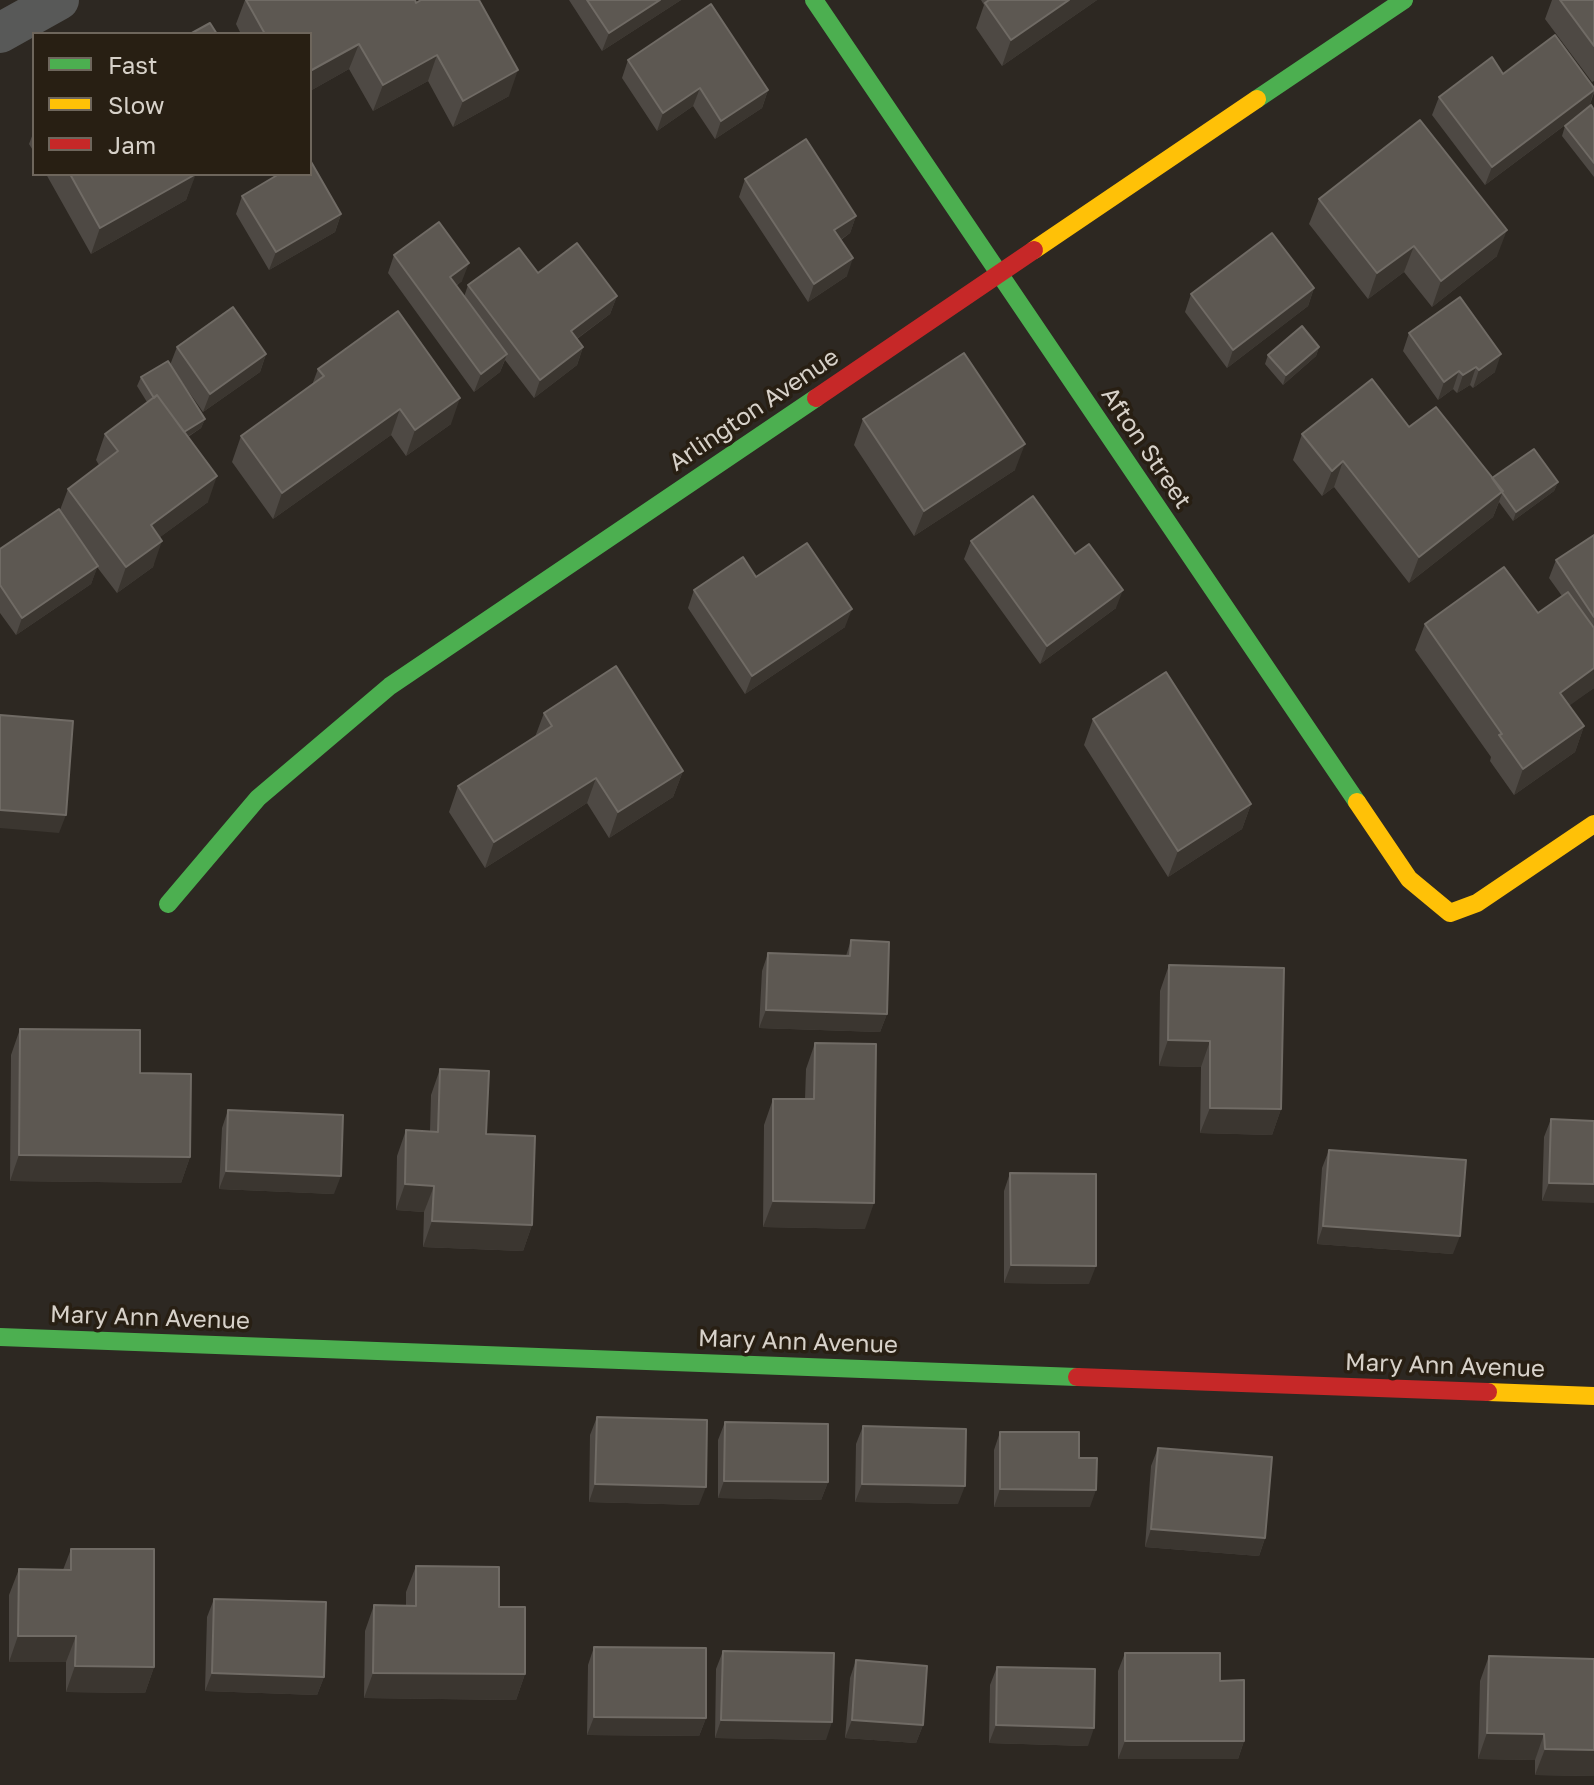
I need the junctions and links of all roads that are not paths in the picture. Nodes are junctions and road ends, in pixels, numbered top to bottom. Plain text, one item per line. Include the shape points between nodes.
1 (59, 0) edge
2 (814, 0) edge
3 (1404, 0) edge
4 (0, 33) edge
5 (999, 272) junction
6 (1594, 824) edge
7 (168, 904) dead end
8 (0, 1337) edge
9 (1594, 1396) edge

1 - 4 street
2 - 5 street, Afton Street
3 - 5 street, Arlington Avenue
5 - 6 street, Afton Street via 1409,879 1450,913 1477,903
5 - 7 street, Arlington Avenue via 390,686 258,798
8 - 9 street, Mary Ann Avenue

